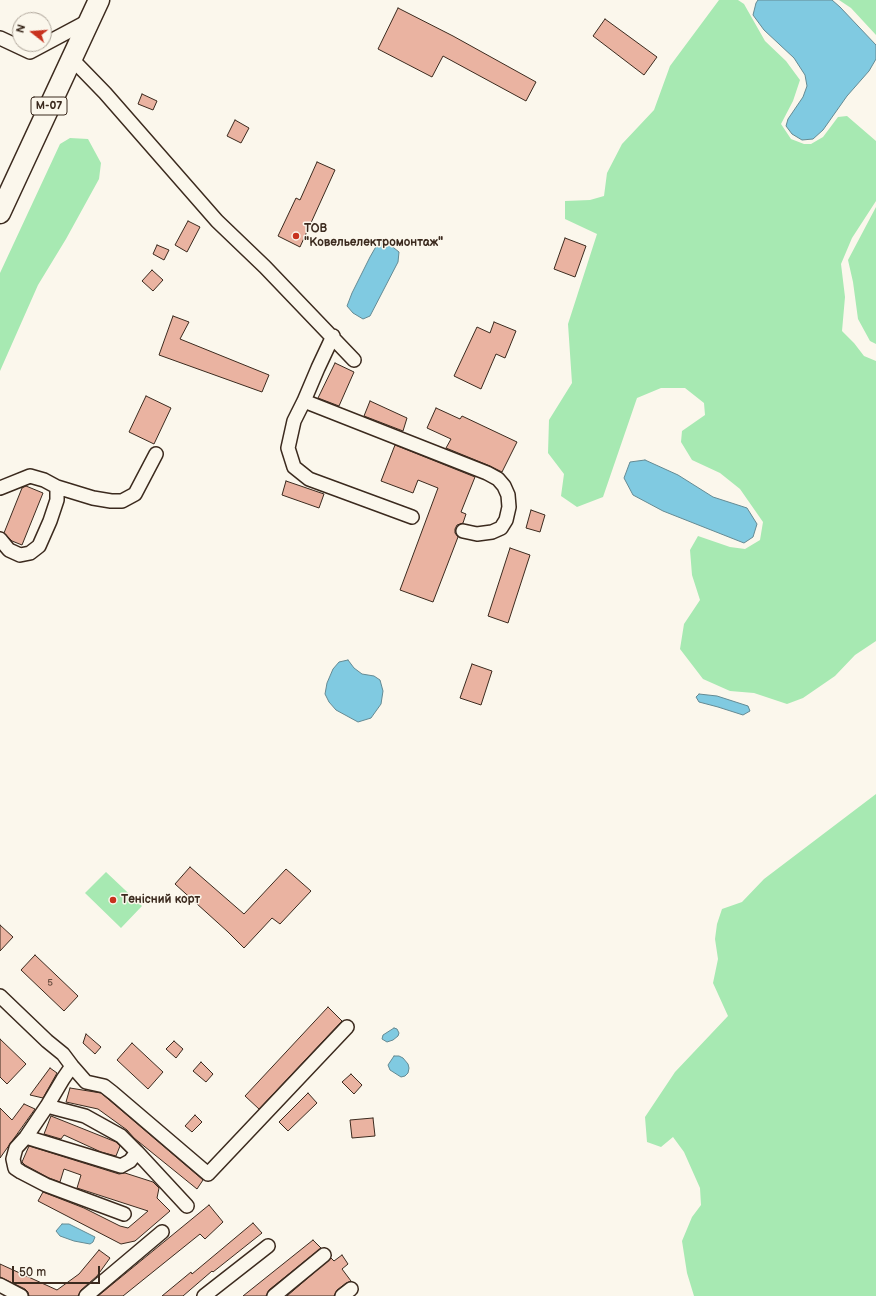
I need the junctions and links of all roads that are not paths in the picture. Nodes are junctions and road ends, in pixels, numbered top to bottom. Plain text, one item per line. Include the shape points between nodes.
1 (99, 0) edge
2 (90, 20) junction
3 (0, 38) edge
4 (71, 58) junction
5 (0, 213) edge
6 (333, 336) junction
7 (354, 360) dead end
8 (304, 400) junction
9 (156, 454) dead end
10 (57, 487) junction
11 (0, 488) edge
12 (412, 517) dead end
13 (463, 531) dead end
14 (0, 539) edge
15 (0, 996) edge
16 (347, 1027) dead end
17 (72, 1066) junction
18 (47, 1106) junction
19 (26, 1137) junction
20 (137, 1152) junction
21 (187, 1206) dead end
22 (124, 1214) dead end
23 (162, 1232) dead end
24 (268, 1246) dead end
25 (324, 1255) dead end
26 (0, 1285) edge
27 (21, 1296) edge
28 (86, 1296) edge
29 (204, 1296) edge
30 (274, 1296) edge

1 - 2 highway, М-07
2 - 3 lane via 30,52
2 - 4 highway, М-07
4 - 5 highway, М-07
4 - 6 lane via 105,93 217,222 266,267
6 - 7 lane
6 - 8 lane
8 - 12 lane via 294,421 288,448 294,468 309,479
8 - 13 lane via 498,479 508,495 509,507 501,528 477,534
9 - 10 lane via 135,494 122,501 93,498
10 - 11 lane via 30,476
10 - 14 lane via 57,500 39,546 30,553 20,555 9,550
15 - 17 lane via 63,1054
16 - 17 lane via 208,1174 113,1092 104,1086 86,1082
17 - 18 lane
18 - 19 lane
18 - 20 lane via 85,1116 97,1122 121,1136
19 - 20 lane via 121,1166 130,1161
19 - 22 lane via 16,1148 13,1159 15,1168 46,1185
20 - 21 lane
23 - 28 lane
24 - 29 lane
25 - 30 lane
26 - 27 lane

